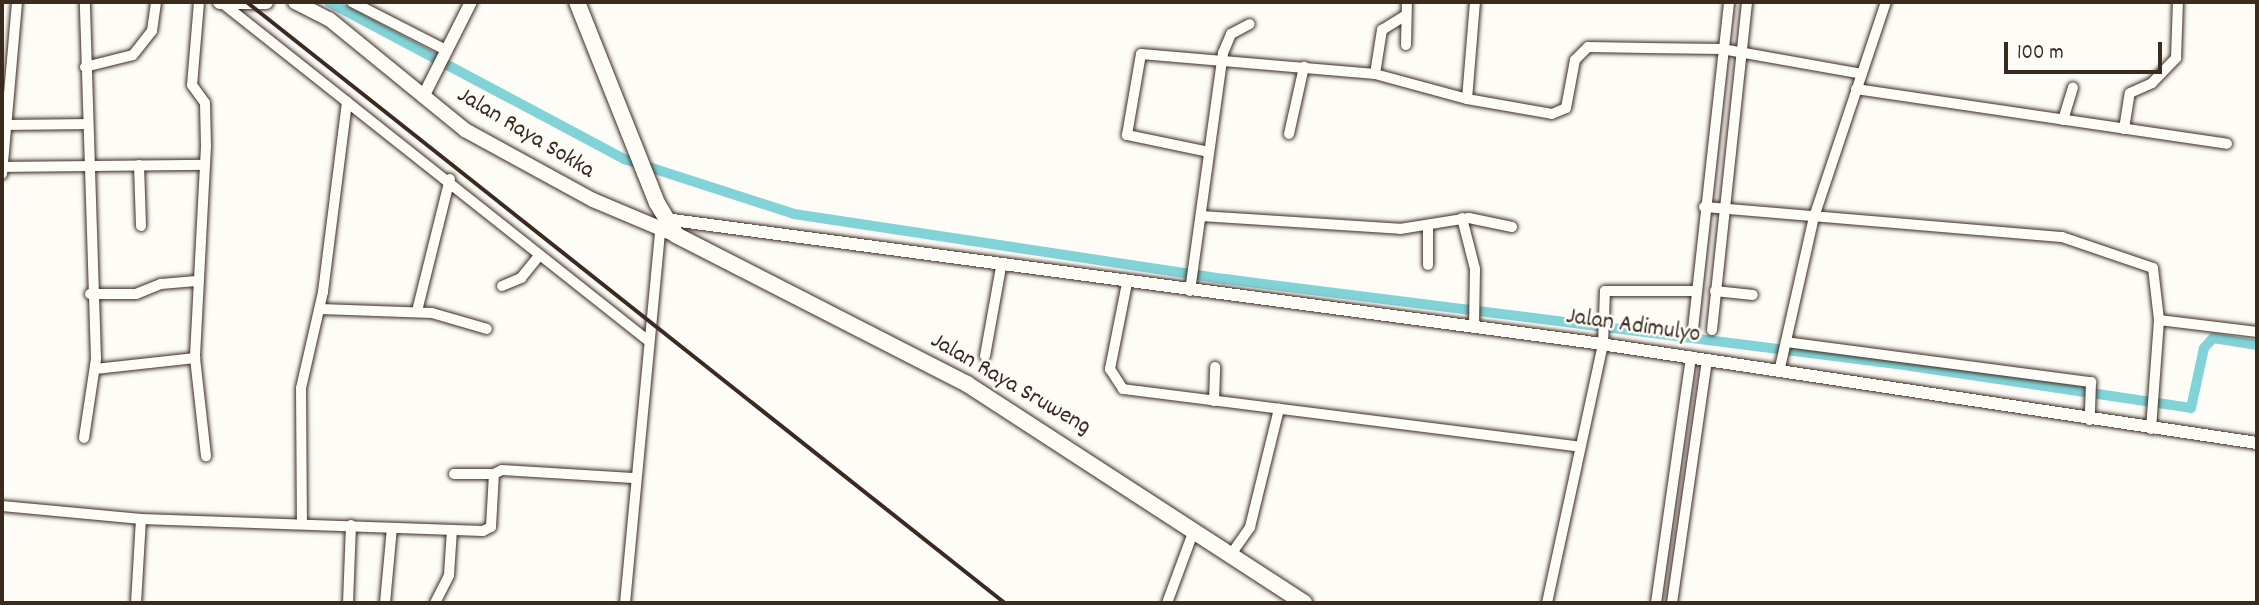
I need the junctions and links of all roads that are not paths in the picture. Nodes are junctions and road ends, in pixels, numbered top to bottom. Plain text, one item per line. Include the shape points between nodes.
1 (17, 2) edge
2 (85, 2) edge
3 (156, 2) edge
4 (199, 2) edge
5 (220, 2) edge
6 (266, 2) edge
7 (295, 2) edge
8 (352, 2) edge
9 (471, 2) edge
10 (577, 2) edge
11 (1407, 2) edge
12 (1475, 2) edge
13 (1729, 2) edge
14 (1747, 2) edge
15 (1886, 2) edge
16 (2178, 2) edge
17 (1406, 15) junction
18 (1250, 24) dead end
19 (1406, 45) dead end
20 (1722, 49) junction
21 (1743, 52) junction
22 (1221, 58) junction
23 (441, 60) junction
24 (85, 67) junction
25 (1304, 67) junction
26 (1376, 74) junction
27 (1862, 74) junction
28 (2073, 87) dead end
29 (1856, 89) junction
30 (423, 97) junction
31 (1467, 99) junction
32 (347, 102) junction
33 (2063, 120) junction
34 (87, 124) junction
35 (8, 125) junction
36 (2124, 129) junction
37 (1289, 134) dead end
38 (2227, 144) dead end
39 (1209, 152) junction
40 (139, 165) junction
41 (205, 165) junction
42 (3, 167) edge
43 (87, 167) junction
44 (2, 174) edge
45 (450, 179) junction
46 (1704, 207) junction
47 (1725, 208) junction
48 (1201, 216) junction
49 (1814, 217) junction
50 (1462, 218) junction
51 (1428, 225) junction
52 (141, 226) dead end
53 (1513, 227) dead end
54 (667, 228) junction
55 (539, 256) junction
56 (1428, 265) dead end
57 (1001, 267) junction
58 (199, 281) junction
59 (1127, 283) junction
60 (502, 286) dead end
61 (1190, 288) junction
62 (1696, 290) junction
63 (1715, 291) junction
64 (90, 294) junction
65 (1753, 295) dead end
66 (320, 309) junction
67 (417, 311) junction
68 (2160, 320) junction
69 (1474, 322) junction
70 (1693, 329) dead end
71 (487, 330) dead end
72 (1712, 330) dead end
73 (2257, 332) edge
74 (647, 340) junction
75 (1604, 341) junction
76 (1784, 349) junction
77 (985, 356) dead end
78 (1691, 356) junction
79 (195, 359) junction
80 (1707, 359) junction
81 (1215, 367) dead end
82 (95, 369) junction
83 (1779, 372) junction
84 (1214, 401) junction
85 (1279, 409) junction
86 (2090, 419) junction
87 (2151, 429) junction
88 (84, 439) dead end
89 (2257, 443) edge
90 (1579, 447) junction
91 (206, 456) dead end
92 (454, 474) dead end
93 (494, 474) junction
94 (633, 478) junction
95 (2, 506) edge
96 (141, 519) junction
97 (302, 522) junction
98 (351, 525) junction
99 (392, 528) junction
100 (452, 530) junction
101 (1194, 530) junction
102 (1232, 553) junction
103 (1658, 574) junction
104 (1675, 578) junction
105 (136, 603) edge
106 (348, 603) edge
107 (385, 603) edge
108 (435, 603) edge
109 (625, 603) edge
110 (1167, 603) edge
111 (1304, 603) edge
112 (1547, 603) edge
113 (1656, 603) edge
114 (1672, 603) edge

1 - 35 street
2 - 24 street
3 - 24 street via 152,32 133,55
4 - 41 street via 192,85 205,103
5 - 6 main road
5 - 32 street
7 - 30 main road, Jalan Raya Sokka via 329,19
8 - 23 street
9 - 23 street
10 - 54 highway
11 - 17 street
12 - 31 street
13 - 20 street
14 - 21 street
15 - 27 street
16 - 36 street via 2176,58 2152,83 2130,93
17 - 19 street
17 - 26 street via 1382,30
18 - 22 street via 1231,34
20 - 21 street
20 - 31 street via 1584,48 1561,113
20 - 46 street
21 - 27 street
21 - 47 street
22 - 25 street
22 - 39 street
22 - 39 street via 1141,54 1126,132 1133,139
23 - 30 street
24 - 34 street
25 - 26 street
25 - 37 street
26 - 31 street
27 - 29 street
28 - 33 street
29 - 33 street
29 - 49 street
30 - 54 main road, Jalan Raya Sokka via 530,168
32 - 45 street
32 - 66 street
33 - 36 street
34 - 35 street
34 - 43 street
35 - 42 street
36 - 38 street
39 - 48 street
40 - 41 street
40 - 43 street
40 - 52 street
41 - 58 street
42 - 43 street
42 - 44 street
43 - 64 street
45 - 55 street
45 - 67 street
46 - 47 street
46 - 62 street
47 - 49 street
47 - 63 street
48 - 51 street via 1389,229
48 - 61 street
49 - 68 street via 2062,237 2152,268
49 - 76 street
50 - 51 street
50 - 53 street
50 - 69 street
51 - 56 street
54 - 57 street, Jalan Adimulyo
54 - 74 street
54 - 101 highway, Jalan Raya Sruweng via 967,384
55 - 60 street via 521,278
55 - 74 street
57 - 59 street, Jalan Adimulyo
57 - 77 street
58 - 64 street via 161,284 136,294
58 - 79 street
59 - 61 street, Jalan Adimulyo
59 - 84 street via 1113,344 1114,382 1131,391
61 - 69 street, Jalan Adimulyo
62 - 70 street
62 - 75 street via 1605,291
63 - 65 street
63 - 72 street
64 - 82 street
66 - 67 street
66 - 97 street via 301,388
67 - 71 street
68 - 73 street
68 - 87 street
69 - 75 street, Jalan Adimulyo
74 - 94 street
75 - 78 street, Jalan Adimulyo
75 - 90 street
76 - 83 street
76 - 86 street via 2095,386
78 - 80 street, Jalan Adimulyo
78 - 103 street
79 - 82 street
79 - 91 street
80 - 83 street, Jalan Adimulyo
80 - 104 street
81 - 84 street
82 - 88 street
83 - 86 street, Jalan Adimulyo
84 - 85 street
85 - 90 street
85 - 102 street via 1250,527
86 - 87 street, Jalan Adimulyo
87 - 89 street, Jalan Adimulyo
90 - 112 street
92 - 93 street
93 - 94 street via 532,469
93 - 100 street via 491,527
94 - 109 street
95 - 96 street
96 - 97 street
96 - 105 street
97 - 98 street
98 - 99 street
98 - 106 street
99 - 100 street
99 - 107 street
100 - 108 street via 449,575
101 - 102 highway, Jalan Raya Sruweng
101 - 110 street
102 - 111 highway, Jalan Raya Sruweng
103 - 104 street
103 - 113 street
104 - 114 street

